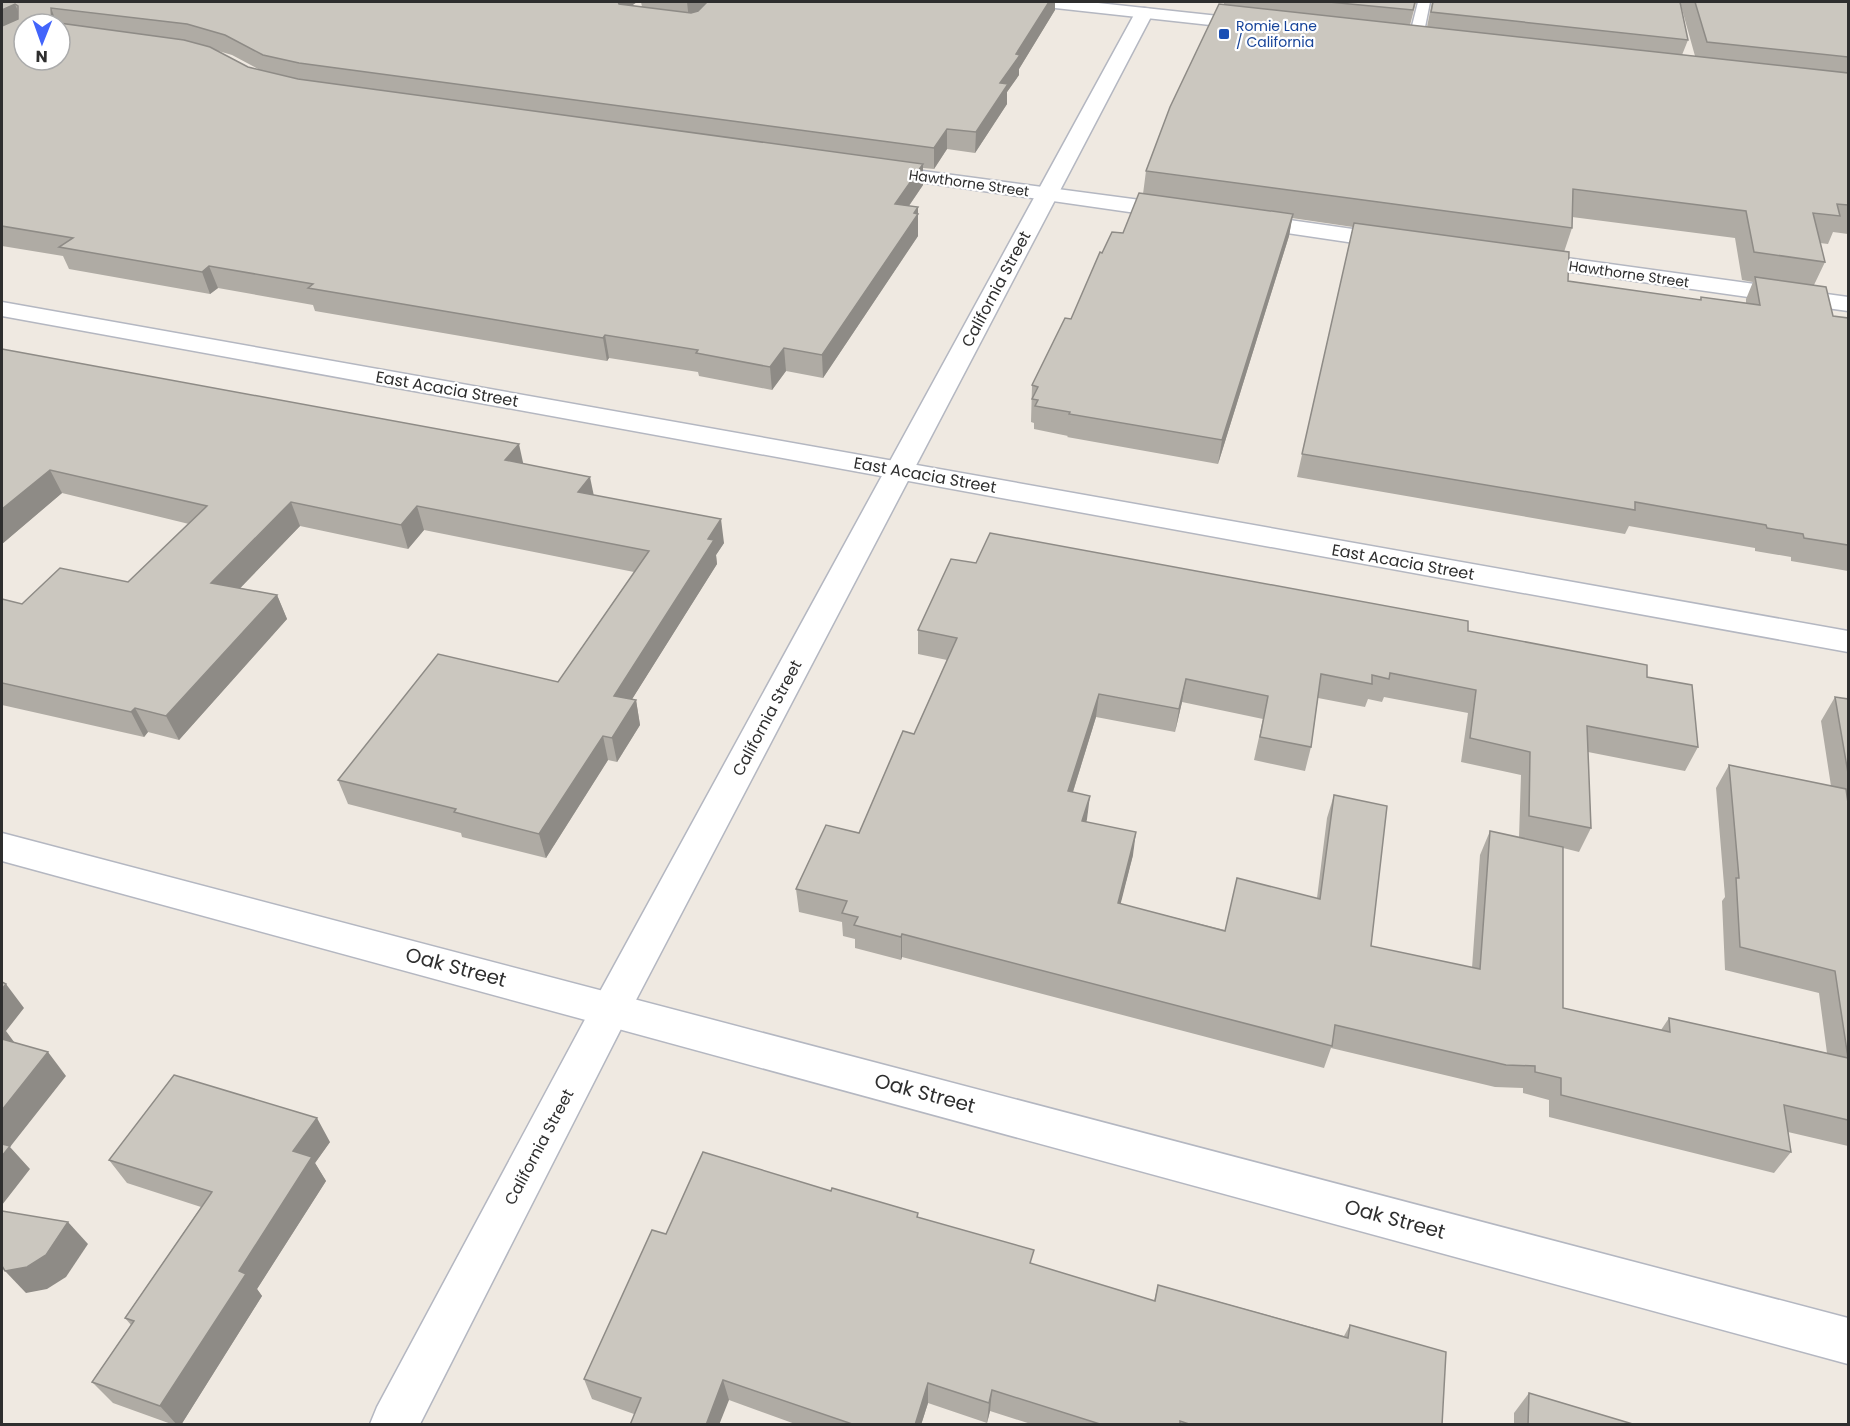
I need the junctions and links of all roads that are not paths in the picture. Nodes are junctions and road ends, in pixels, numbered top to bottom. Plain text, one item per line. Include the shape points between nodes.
1 (1046, 2) edge
2 (1424, 2) edge
3 (1144, 13) junction
4 (1274, 27) edge
5 (1392, 40) edge
6 (1415, 42) junction
7 (1438, 45) edge
8 (858, 168) edge
9 (1047, 194) junction
10 (1202, 215) edge
11 (1225, 218) edge
12 (1413, 244) edge
13 (1507, 257) edge
14 (1848, 304) edge
15 (2, 309) edge
16 (899, 470) junction
17 (1848, 642) edge
18 (2, 847) edge
19 (611, 1009) junction
20 (1848, 1341) edge
21 (394, 1425) edge

1 - 3 street
2 - 6 lane
3 - 4 street
3 - 9 street, California Street
5 - 6 street
6 - 7 street
8 - 9 street, Hawthorne Street
9 - 10 street, Hawthorne Street
9 - 16 street, California Street
11 - 12 street
13 - 14 street, Hawthorne Street
15 - 16 street, East Acacia Street
16 - 17 street, East Acacia Street
16 - 19 street, California Street
18 - 19 street, Oak Street
19 - 20 street, Oak Street
19 - 21 street, California Street

